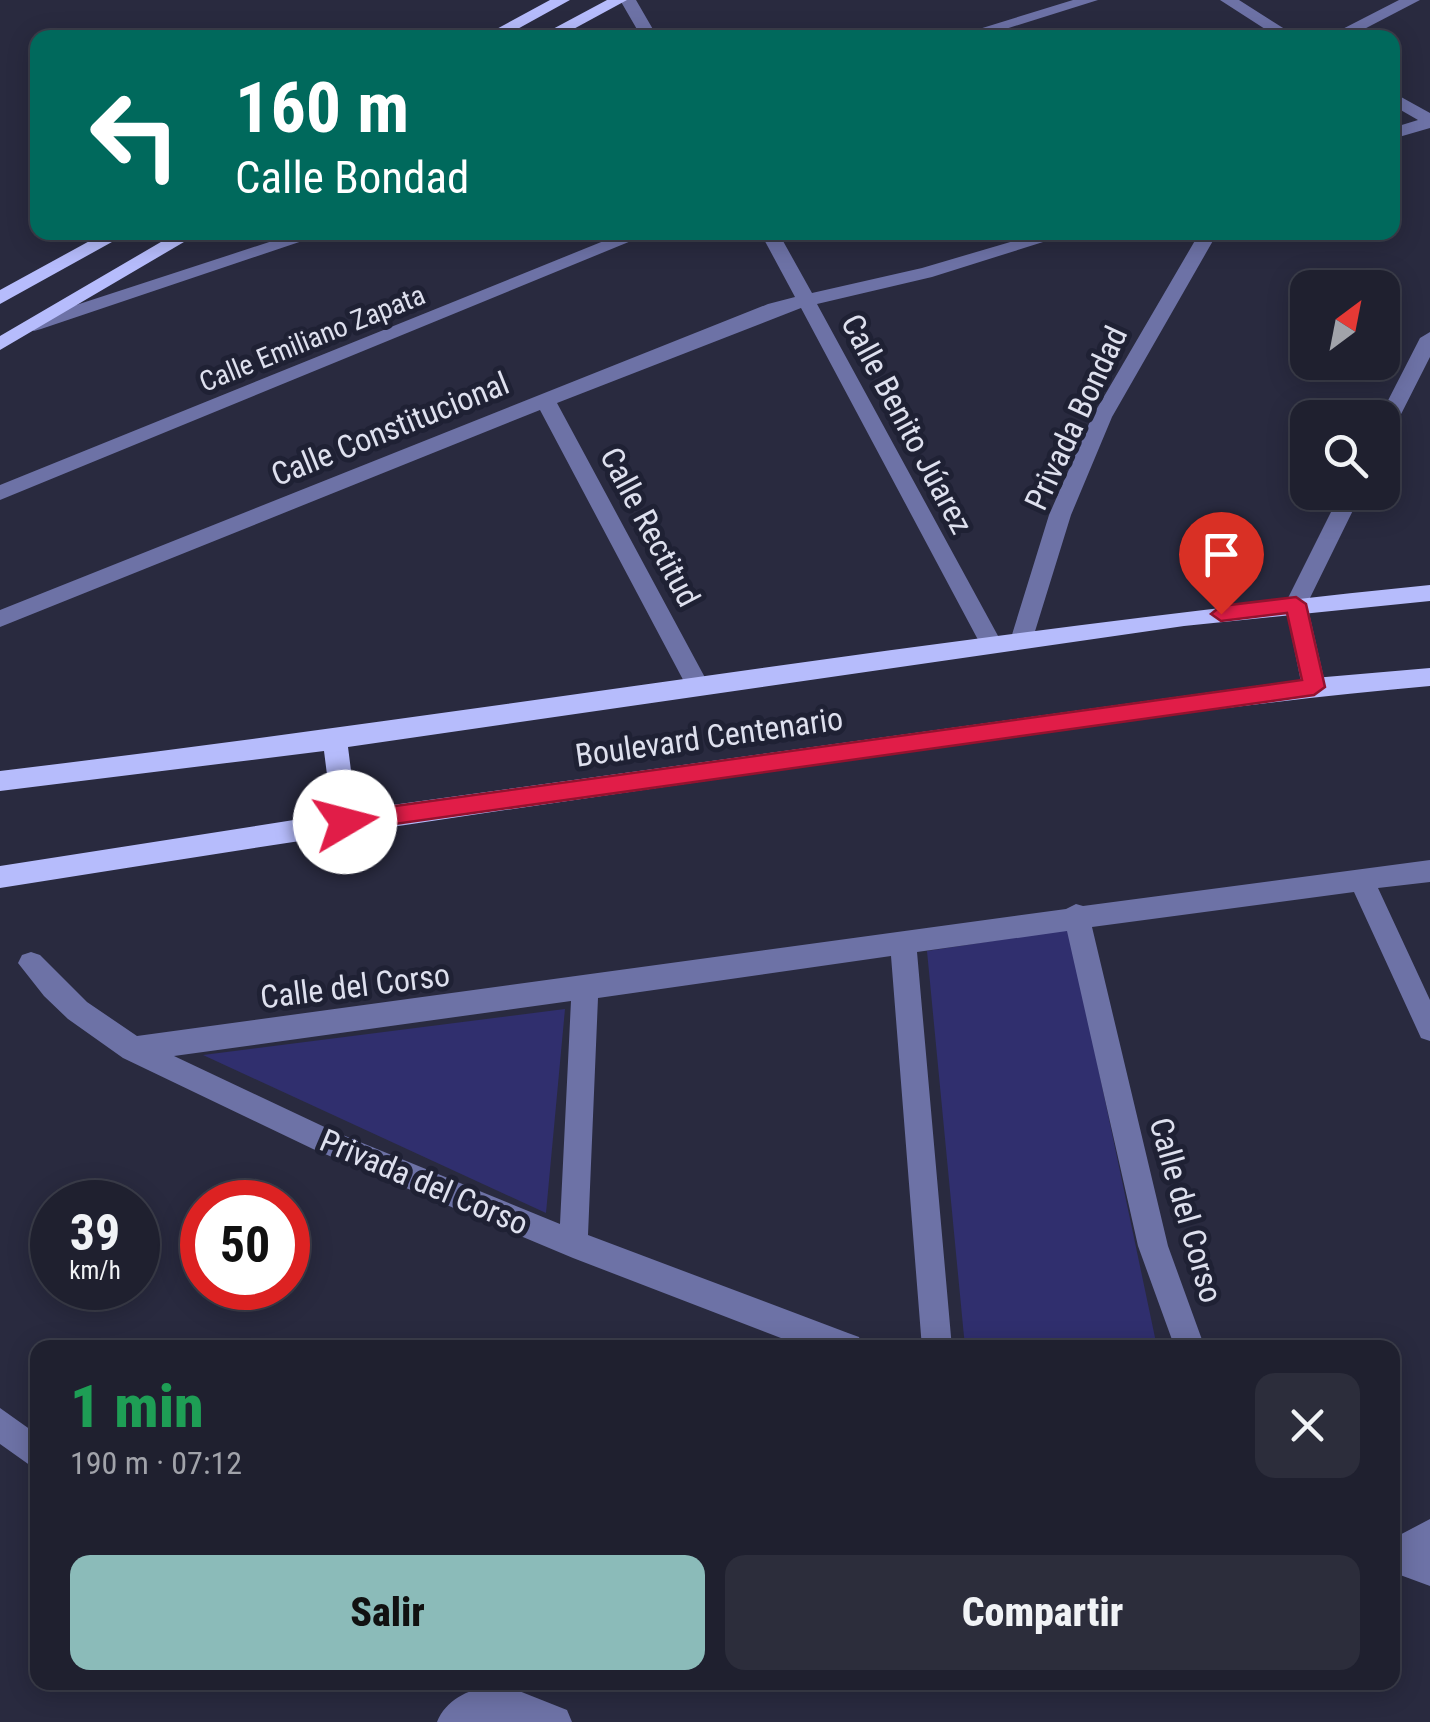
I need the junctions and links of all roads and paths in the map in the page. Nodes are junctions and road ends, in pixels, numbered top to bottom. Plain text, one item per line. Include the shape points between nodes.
1 (562, 0) edge
2 (619, 0) edge
3 (628, 0) edge
4 (1090, 0) edge
5 (1228, 0) edge
6 (1412, 0) edge
7 (504, 30) edge
8 (560, 30) edge
9 (645, 30) edge
10 (986, 30) edge
11 (1278, 30) edge
12 (1349, 30) edge
13 (1400, 103) edge
14 (1430, 121) edge
15 (1400, 131) edge
16 (106, 240) edge
17 (178, 240) edge
18 (295, 240) edge
19 (624, 240) edge
20 (774, 240) edge
21 (1039, 240) edge
22 (1203, 240) edge
23 (0, 298) edge
24 (804, 298) junction
25 (34, 325) junction
26 (1430, 338) edge
27 (0, 344) edge
28 (545, 400) junction
29 (1398, 400) edge
30 (0, 493) edge
31 (1343, 510) edge
32 (1430, 593) edge
33 (1296, 604) junction
34 (0, 619) edge
35 (1021, 641) junction
36 (992, 645) junction
37 (1430, 677) edge
38 (697, 685) junction
39 (1314, 687) junction
40 (334, 739) junction
41 (3, 778) edge
42 (345, 822) junction
43 (1430, 871) edge
44 (0, 877) edge
45 (1361, 880) junction
46 (1076, 915) junction
47 (903, 942) junction
48 (30, 963) dead end
49 (586, 991) junction
50 (1430, 1029) edge
51 (133, 1049) junction
52 (573, 1244) junction
53 (827, 1340) edge
54 (936, 1340) edge
55 (1187, 1340) edge
56 (0, 1424) edge
57 (30, 1449) edge
58 (1430, 1535) edge
59 (1400, 1554) edge
60 (1400, 1558) edge
61 (1430, 1570) edge
62 (454, 1722) edge
63 (555, 1722) edge

1 - 7 main road
2 - 8 main road
3 - 9 street
4 - 10 street
5 - 11 street
6 - 12 street
13 - 14 street
14 - 15 street
16 - 23 main road
17 - 25 main road
18 - 25 street
19 - 30 street, Calle Emiliano Zapata
20 - 24 street, Calle Benito Júarez
21 - 24 street, Calle Constitucional via 925,274
22 - 35 street, Privada Bondad via 1102,418 1060,515
24 - 28 street, Calle Constitucional
24 - 36 street, Calle Benito Júarez
25 - 27 main road
26 - 29 street
28 - 34 street, Calle Constitucional
28 - 38 street, Calle Rectitud
31 - 33 street
32 - 33 main road, Boulevard Centenario
33 - 35 main road, Boulevard Centenario
33 - 39 street
35 - 36 main road, Boulevard Centenario
36 - 38 main road, Boulevard Centenario
37 - 39 main road, Boulevard Centenario
38 - 40 main road, Boulevard Centenario
39 - 42 main road, Boulevard Centenario
40 - 41 main road, Boulevard Centenario
40 - 42 main road
42 - 44 main road, Boulevard Centenario
43 - 45 street, Calle del Corso
45 - 46 street, Calle del Corso
45 - 50 street
46 - 47 street, Calle del Corso
46 - 55 street, Calle del Corso via 1154,1246
47 - 49 street, Calle del Corso
47 - 54 street
48 - 51 street, Privada del Corso via 74,1012
49 - 51 street, Calle del Corso
49 - 52 street
51 - 52 street, Privada del Corso via 359,1159
52 - 53 street, Privada del Corso
56 - 57 street
58 - 59 street
60 - 61 street
62 - 63 street via 469,1705 496,1700

